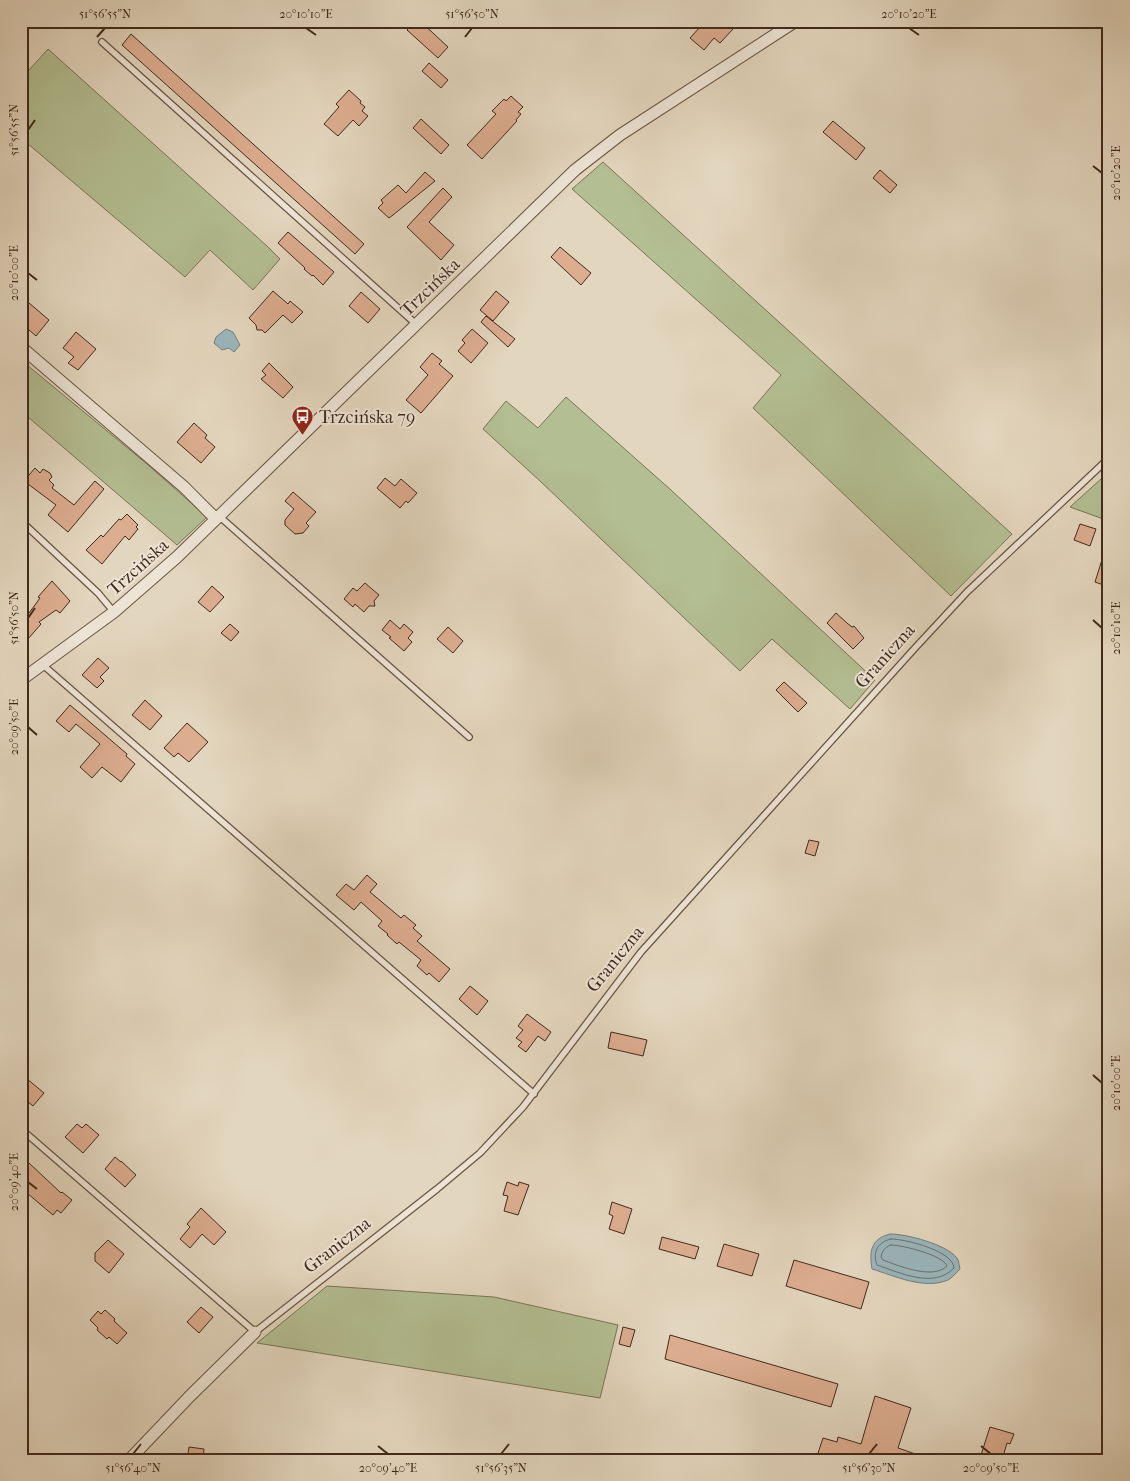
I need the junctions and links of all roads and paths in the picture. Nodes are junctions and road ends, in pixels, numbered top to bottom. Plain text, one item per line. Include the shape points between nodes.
1 (796, 21) edge
2 (102, 42) dead end
3 (417, 325) junction
4 (21, 347) edge
5 (1109, 458) edge
6 (218, 518) junction
7 (21, 521) edge
8 (114, 612) junction
9 (43, 664) junction
10 (21, 680) edge
11 (469, 737) dead end
12 (534, 1094) junction
13 (28, 1135) dead end
14 (255, 1332) junction
15 (129, 1460) edge

1 - 3 street, Trzcińska via 620,135 575,170
2 - 3 lane
3 - 6 street, Trzcińska
4 - 6 street
5 - 12 lane, Graniczna via 967,592 914,648 641,952
6 - 8 street, Trzcińska
6 - 11 lane
7 - 8 lane, Trzcińska via 98,592
8 - 9 street, Trzcińska
9 - 10 street, Trzcińska
9 - 12 lane
12 - 14 lane, Graniczna via 468,1164
13 - 14 lane
14 - 15 street, Graniczna

